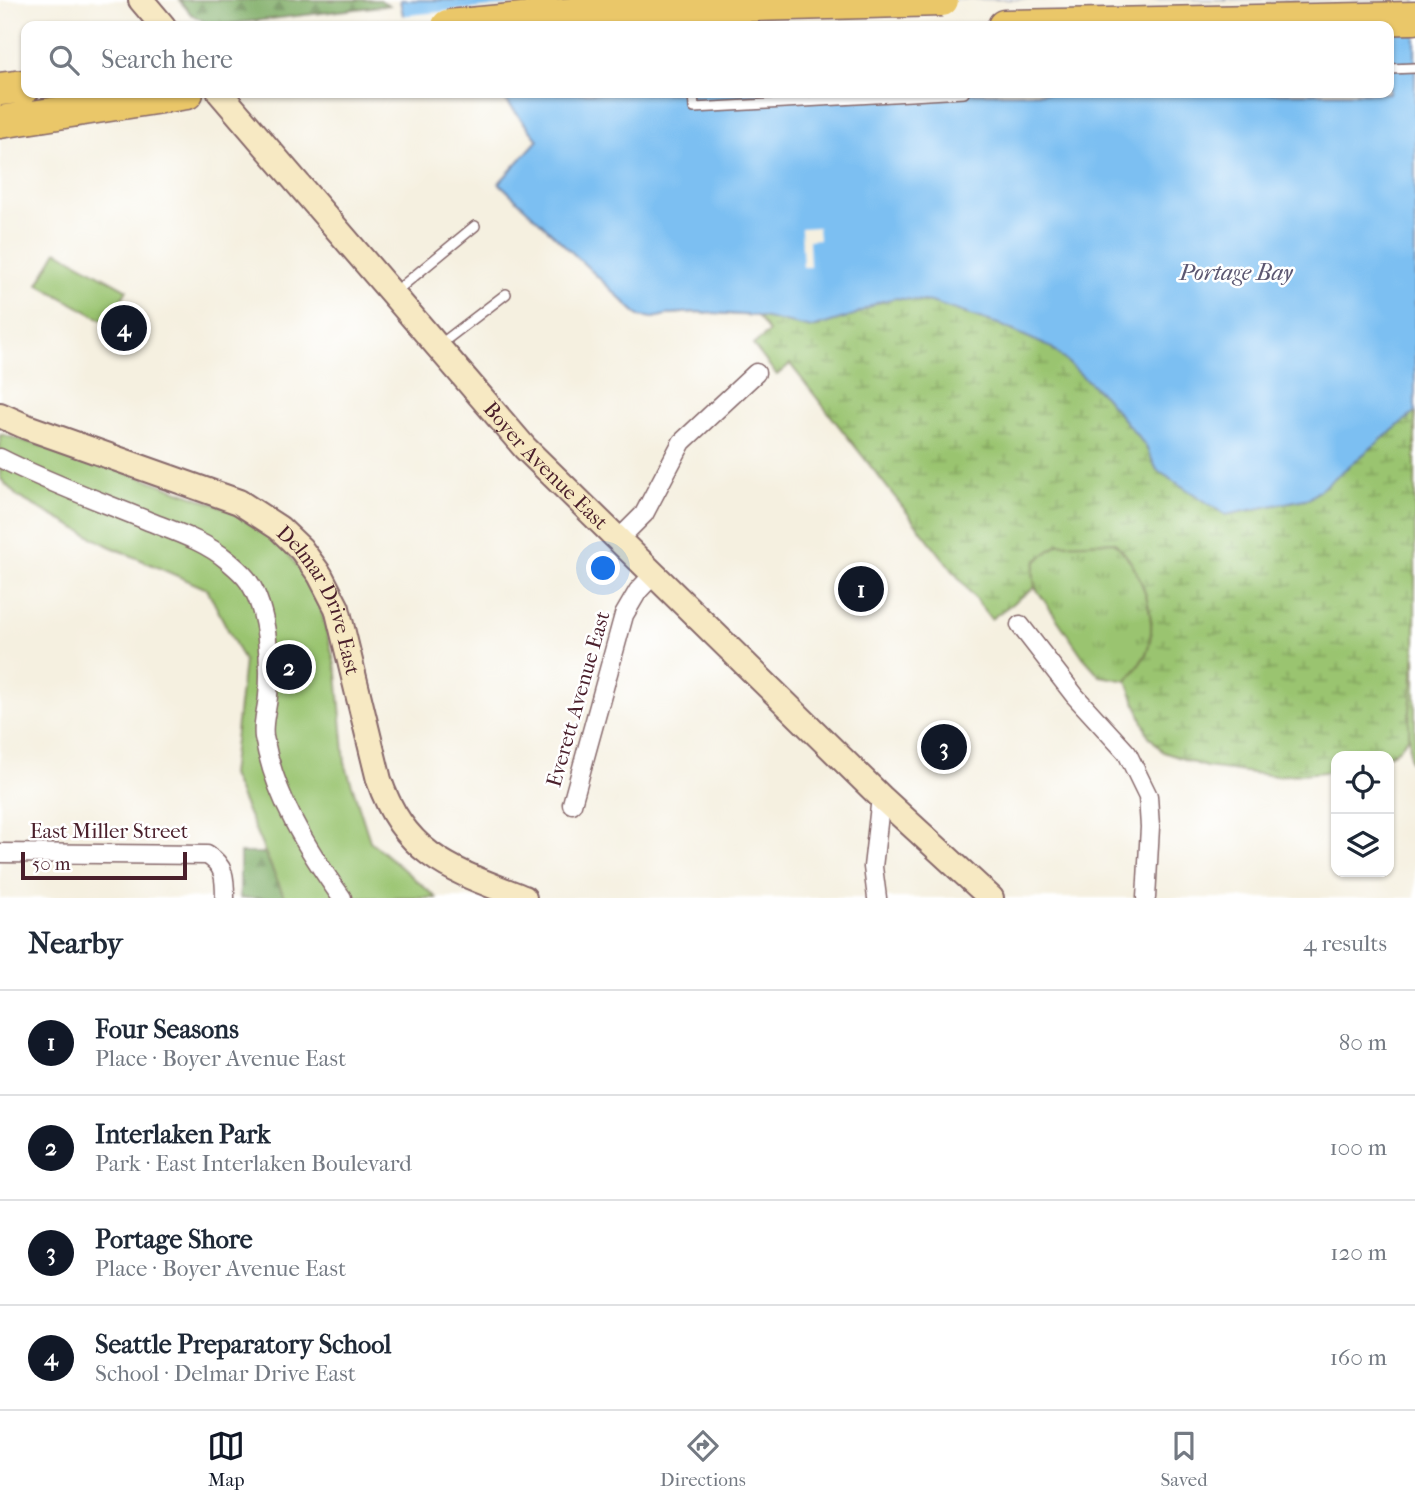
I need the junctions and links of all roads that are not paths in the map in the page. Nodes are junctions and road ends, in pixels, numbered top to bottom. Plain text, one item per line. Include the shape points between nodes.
1 (141, 0) edge
2 (689, 0) edge
3 (942, 0) edge
4 (688, 18) dead end
5 (1415, 18) edge
6 (159, 21) edge
7 (500, 21) edge
8 (1261, 21) edge
9 (1415, 68) edge
10 (1394, 69) edge
11 (21, 87) edge
12 (0, 89) edge
13 (155, 98) edge
14 (224, 98) edge
15 (693, 98) edge
16 (874, 98) edge
17 (0, 122) edge
18 (475, 226) dead end
19 (506, 294) dead end
20 (392, 295) junction
21 (437, 347) junction
22 (756, 373) dead end
23 (0, 415) edge
24 (0, 458) edge
25 (619, 539) junction
26 (654, 574) junction
27 (1020, 625) dead end
28 (881, 797) junction
29 (572, 804) dead end
30 (0, 853) edge
31 (225, 898) edge
32 (342, 898) edge
33 (524, 898) edge
34 (877, 898) edge
35 (992, 898) edge
36 (1146, 898) edge

1 - 6 street
2 - 4 lane, bridge
3 - 7 highway, bridge via 720,6
5 - 8 highway
9 - 10 lane
11 - 12 highway
13 - 17 highway
14 - 20 street, Boyer Avenue East
15 - 16 lane via 694,108
18 - 20 lane
19 - 21 lane
20 - 21 street, Boyer Avenue East
21 - 25 street, Boyer Avenue East via 525,448
22 - 25 street via 682,442 644,514
23 - 33 street, Delmar Drive East via 221,494 279,528 312,562 337,608 379,780 398,821 423,850 450,869
24 - 32 street via 186,536 224,557 249,582 267,636 264,734 270,760 302,839
25 - 26 street, Boyer Avenue East
26 - 28 street, Boyer Avenue East
26 - 29 street, Everett Avenue East via 624,615
27 - 36 street via 1127,753 1148,796
28 - 34 street via 873,867
28 - 35 street, Boyer Avenue East
30 - 31 street, East Miller Street via 197,853 217,860 223,869

